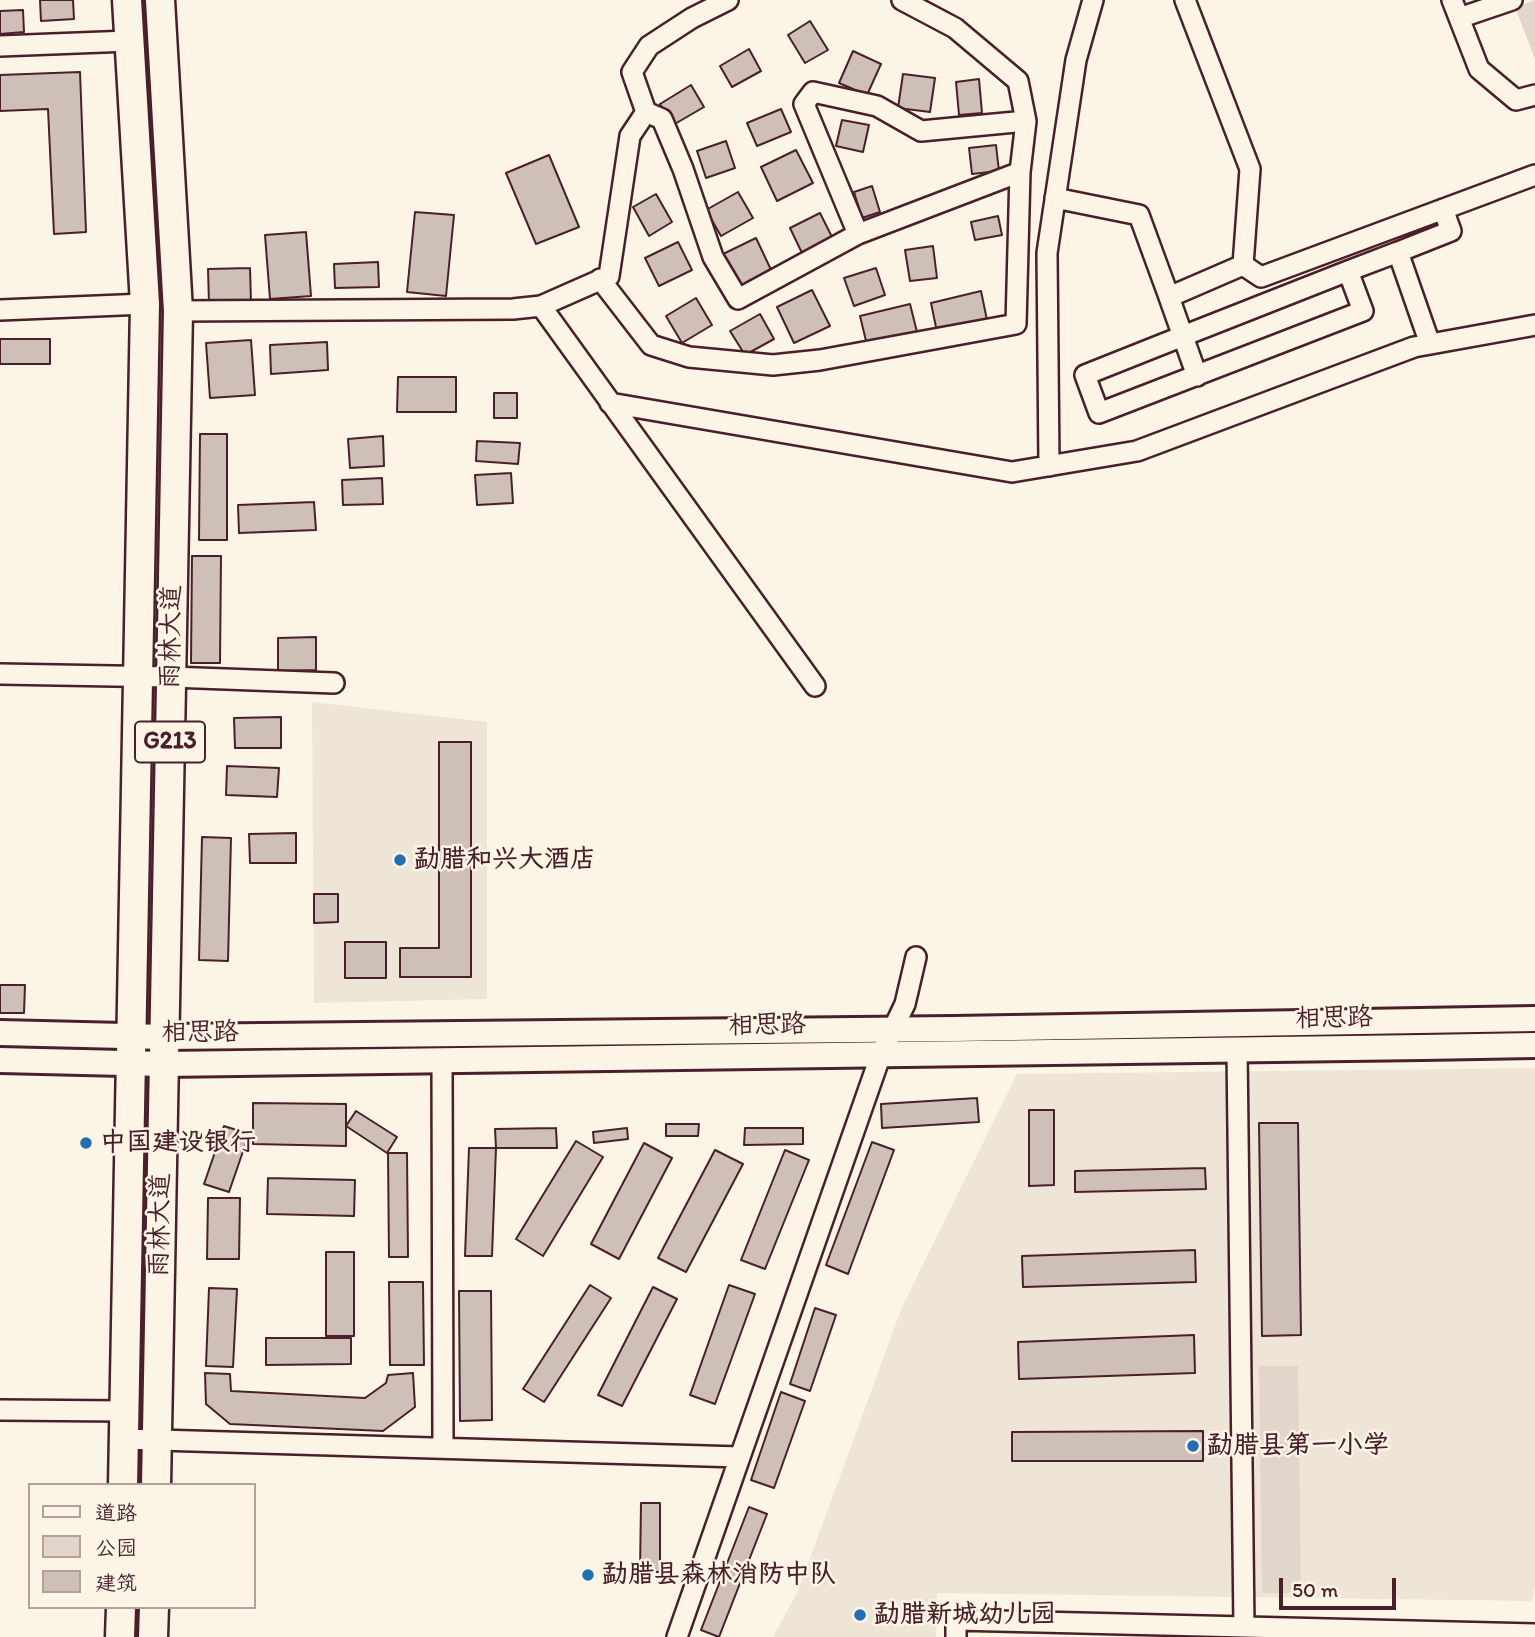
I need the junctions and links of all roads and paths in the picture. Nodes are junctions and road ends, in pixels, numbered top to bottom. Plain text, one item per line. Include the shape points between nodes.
1 (127, 0) edge
2 (160, 0) edge
3 (728, 0) edge
4 (902, 0) edge
5 (1093, 0) edge
6 (1185, 0) edge
7 (1510, 0) edge
8 (1456, 9) edge
9 (129, 41) junction
10 (0, 47) edge
11 (1535, 95) edge
12 (646, 112) junction
13 (1026, 121) junction
14 (1020, 172) junction
15 (1535, 175) edge
16 (1055, 198) junction
17 (1443, 209) junction
18 (858, 234) junction
19 (1398, 252) junction
20 (1243, 265) junction
21 (1348, 271) junction
22 (600, 279) junction
23 (1169, 297) junction
24 (145, 304) junction
25 (541, 306) junction
26 (0, 310) edge
27 (178, 311) junction
28 (1535, 325) edge
29 (1183, 336) junction
30 (1430, 344) junction
31 (1197, 376) junction
32 (176, 398) junction
33 (143, 400) junction
34 (610, 403) junction
35 (1049, 466) junction
36 (0, 674) edge
37 (138, 677) junction
38 (171, 677) junction
39 (334, 683) dead end
40 (815, 687) dead end
41 (916, 957) dead end
42 (1535, 1018) edge
43 (892, 1030) junction
44 (0, 1033) edge
45 (1535, 1045) edge
46 (131, 1050) junction
47 (164, 1050) junction
48 (1237, 1050) junction
49 (881, 1054) junction
50 (0, 1060) edge
51 (442, 1060) junction
52 (0, 1410) edge
53 (124, 1425) junction
54 (157, 1438) junction
55 (443, 1447) junction
56 (740, 1457) junction
57 (123, 1483) edge
58 (156, 1483) edge
59 (121, 1609) edge
60 (154, 1609) edge
61 (1244, 1627) junction
62 (1535, 1634) edge
63 (120, 1637) edge
64 (153, 1637) edge
65 (677, 1637) edge
66 (956, 1637) edge

1 - 9 highway, 雨林大道 / G213
2 - 27 highway, 雨林大道 / G213
3 - 12 street via 649,46 632,72
4 - 13 street via 955,28 1018,81
5 - 16 street via 1076,60
6 - 20 street via 1250,169
7 - 8 street
8 - 11 street via 1479,69 1516,100
9 - 10 street
9 - 24 highway, 雨林大道 / G213
12 - 18 street via 662,119 713,257 738,299
12 - 22 street via 630,136 608,276
13 - 14 street
13 - 18 street via 921,131 877,106 813,92 804,104
14 - 18 street
14 - 22 street via 1016,324 774,365 689,357 651,345
15 - 17 street
16 - 23 street via 1139,215
16 - 35 street via 1047,253
17 - 19 street via 1451,230
17 - 20 street via 1261,277
19 - 21 street
19 - 30 street
20 - 23 street
21 - 29 street
21 - 31 street via 1363,311
22 - 25 street
23 - 29 street
24 - 26 street
24 - 33 highway, 雨林大道 / G213
25 - 27 street
25 - 34 street
27 - 32 highway, 雨林大道 / G213
28 - 30 street
29 - 31 street
29 - 31 street via 1085,375 1099,414
30 - 35 street via 1137,451
32 - 33 highway
32 - 38 highway, 雨林大道 / G213
33 - 37 highway, 雨林大道 / G213
34 - 35 street via 1012,472
34 - 40 street
36 - 37 street
37 - 38 street
37 - 46 highway, 雨林大道 / G213
38 - 39 street
38 - 47 highway, 雨林大道 / G213
41 - 43 street via 905,1004
42 - 43 main road, 相思路
43 - 47 main road, 相思路
43 - 49 street
44 - 46 main road, 相思路
45 - 48 main road, 相思路
46 - 47 main road, 相思路
46 - 50 main road, 相思路
46 - 53 highway, 雨林大道 / G213
47 - 51 main road, 相思路
47 - 54 highway, 雨林大道 / G213
48 - 49 main road, 相思路
48 - 61 street
49 - 51 main road, 相思路
49 - 56 street
51 - 55 street
52 - 53 street
53 - 54 street
53 - 57 highway, 雨林大道 / G213
54 - 55 street
54 - 58 highway, 雨林大道 / G213
55 - 56 street
56 - 65 street
59 - 63 highway
60 - 64 highway
61 - 62 street
61 - 66 street via 956,1620

